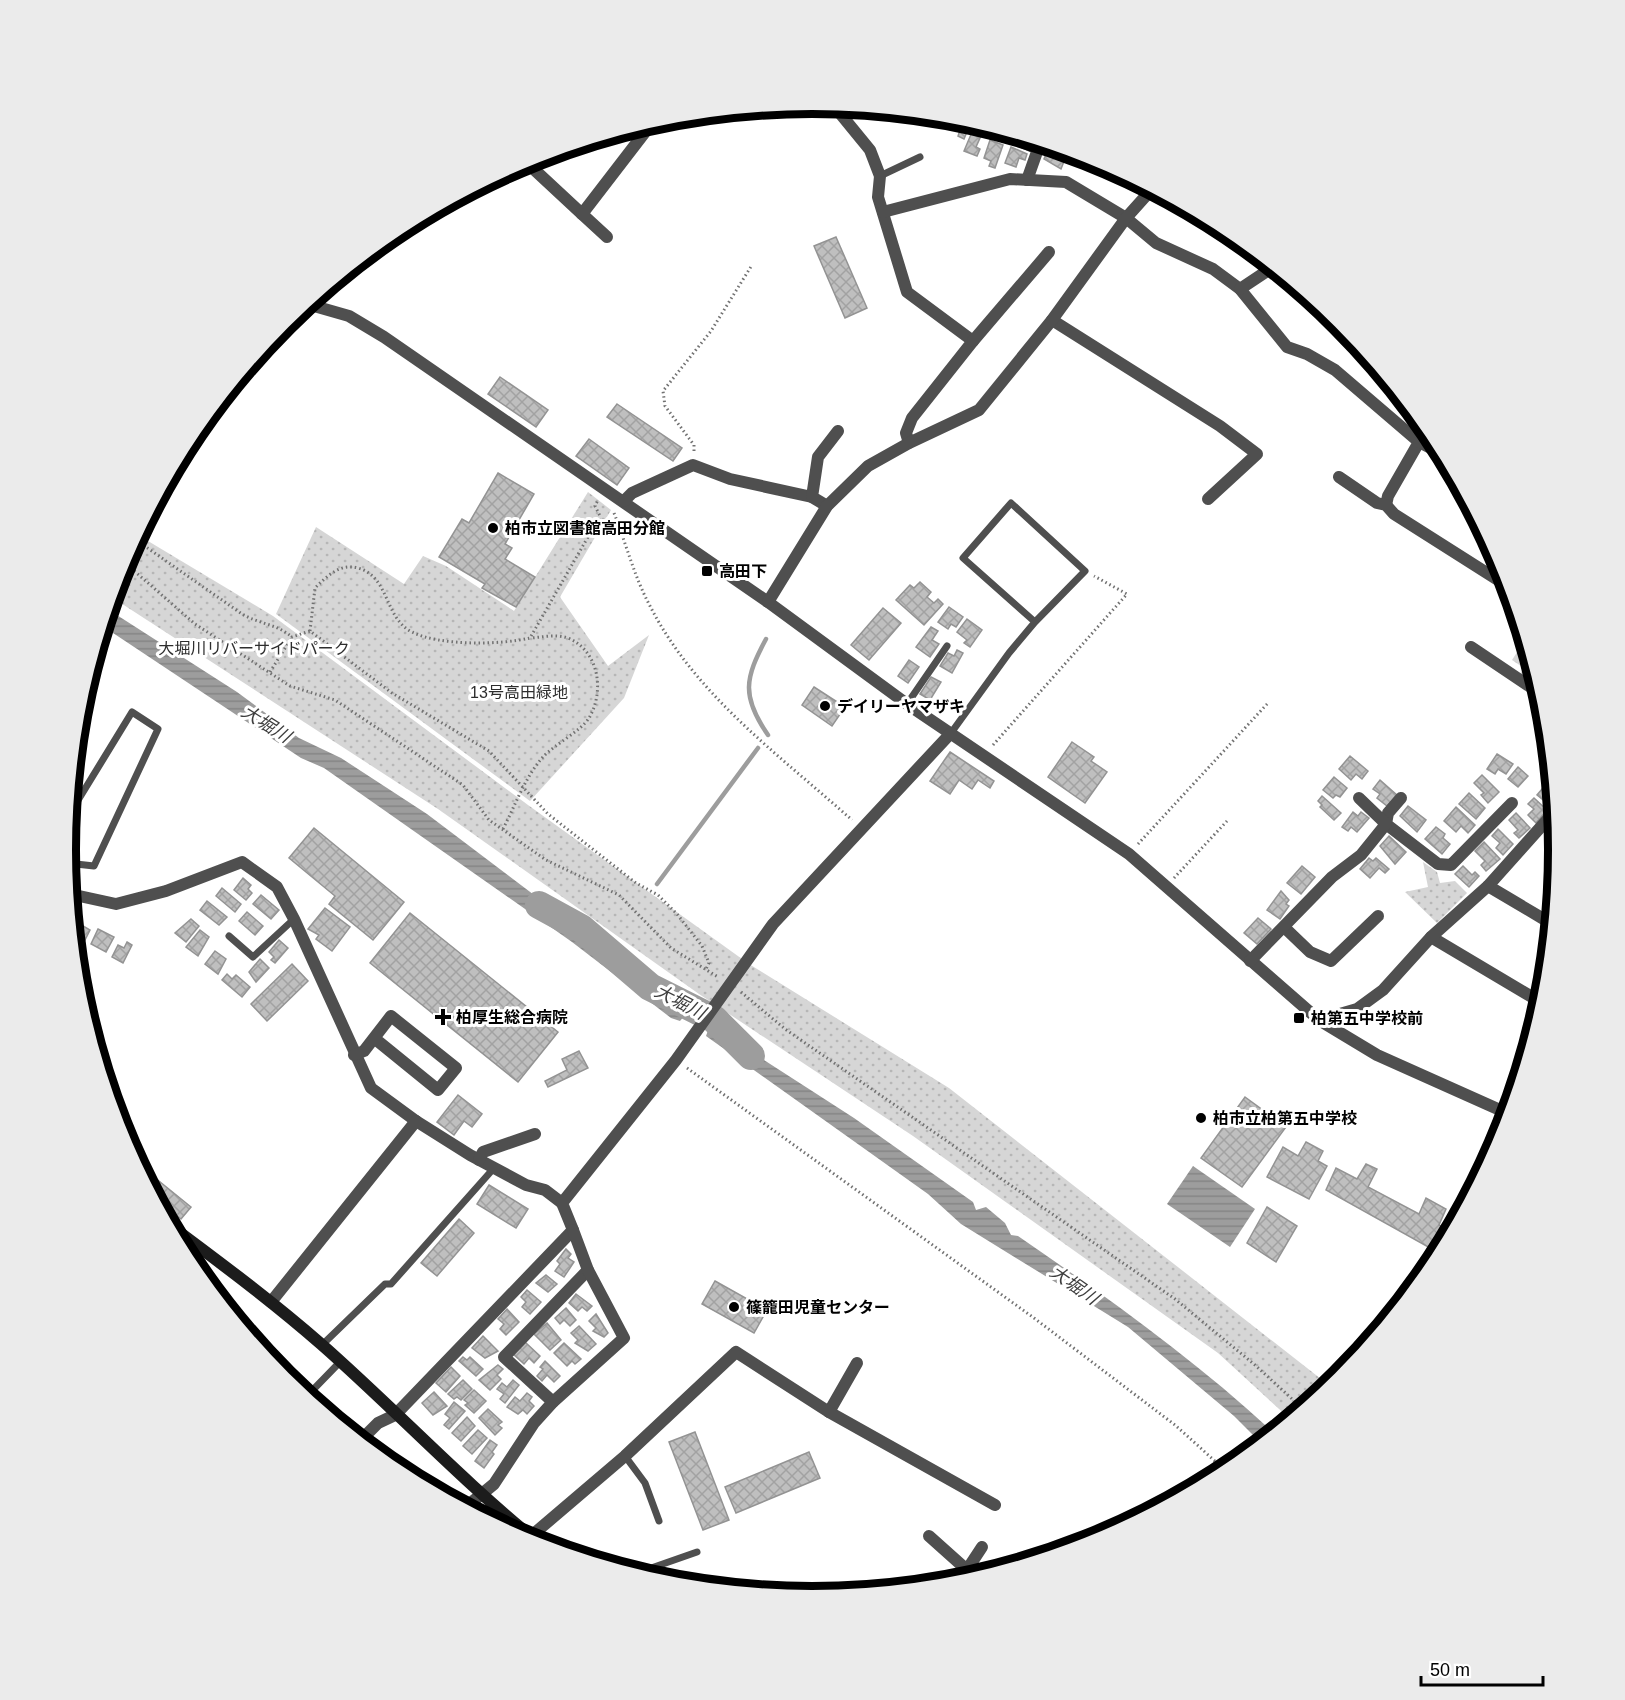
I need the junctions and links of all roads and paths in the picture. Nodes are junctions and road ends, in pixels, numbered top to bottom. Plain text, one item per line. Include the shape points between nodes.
1 (842, 115) edge
2 (644, 134) edge
3 (1038, 150) edge
4 (920, 157) dead end
5 (534, 169) edge
6 (880, 176) junction
7 (1027, 180) junction
8 (1147, 195) edge
9 (883, 212) junction
10 (582, 214) junction
11 (1126, 218) junction
12 (607, 237) dead end
13 (1048, 252) dead end
14 (752, 265) dead end
15 (1267, 271) edge
16 (1240, 289) junction
17 (318, 305) edge
18 (1052, 320) junction
19 (973, 341) junction
20 (838, 431) dead end
21 (1419, 442) junction
22 (909, 443) junction
23 (1427, 446) edge
24 (693, 465) junction
25 (1339, 477) dead end
26 (599, 497) dead end
27 (812, 497) junction
28 (620, 499) junction
29 (1208, 499) dead end
30 (1386, 505) junction
31 (827, 506) junction
32 (143, 545) edge
33 (1084, 572) junction
34 (1496, 579) edge
35 (768, 602) junction
36 (1035, 622) junction
37 (310, 632) junction
38 (292, 637) junction
39 (530, 638) junction
40 (947, 646) dead end
41 (1471, 646) dead end
42 (270, 672) dead end
43 (1529, 685) edge
44 (1268, 703) dead end
45 (907, 704) junction
46 (951, 733) junction
47 (984, 756) junction
48 (523, 789) junction
49 (1359, 798) dead end
50 (1401, 798) dead end
51 (78, 800) edge
52 (1512, 803) dead end
53 (1547, 820) edge
54 (1227, 821) dead end
55 (1386, 824) junction
56 (861, 828) junction
57 (502, 829) dead end
58 (1129, 854) junction
59 (77, 864) edge
60 (1167, 886) junction
61 (1488, 886) junction
62 (78, 896) edge
63 (1378, 916) dead end
64 (294, 919) junction
65 (1545, 920) edge
66 (1285, 928) junction
67 (229, 936) dead end
68 (1431, 937) junction
69 (1250, 961) junction
70 (706, 969) dead end
71 (1533, 998) edge
72 (1319, 1020) junction
73 (374, 1038) junction
74 (354, 1055) junction
75 (676, 1060) junction
76 (1500, 1110) edge
77 (416, 1121) junction
78 (535, 1134) dead end
79 (479, 1160) junction
80 (494, 1168) junction
81 (562, 1203) junction
82 (573, 1230) junction
83 (194, 1247) edge
84 (588, 1270) junction
85 (272, 1302) junction
86 (322, 1345) junction
87 (340, 1362) junction
88 (857, 1363) dead end
89 (313, 1390) edge
90 (553, 1402) junction
91 (829, 1412) junction
92 (395, 1415) junction
93 (366, 1435) edge
94 (625, 1456) junction
95 (1218, 1464) edge
96 (483, 1493) junction
97 (472, 1502) edge
98 (995, 1505) dead end
99 (659, 1521) dead end
100 (517, 1524) edge
101 (541, 1534) edge
102 (929, 1536) dead end
103 (982, 1548) dead end
104 (697, 1552) dead end
105 (652, 1568) edge
106 (967, 1570) joint

1 - 6 street via 870,150
2 - 10 street
3 - 7 street
4 - 6 lane
5 - 10 street
6 - 9 street via 878,197
7 - 9 street via 1010,179
7 - 11 street via 1066,182
8 - 11 street
9 - 19 street via 908,292
10 - 12 street
11 - 16 street via 1156,243 1213,269
11 - 18 street
13 - 19 street
14 - 24 path via 711,332 663,391 665,406 694,445
15 - 16 street
16 - 21 street via 1287,347 1335,370
17 - 28 street via 349,316 384,338
18 - 22 street via 979,411
18 - 29 street via 1220,426 1257,454
19 - 22 street via 912,418 906,433
20 - 27 street via 818,457
21 - 23 street
21 - 30 street
22 - 31 street via 868,466
24 - 27 street
24 - 28 street
25 - 30 street
26 - 39 path via 595,506 600,516
27 - 31 street
28 - 35 street
28 - 56 path via 611,505 648,603 684,662 718,702
30 - 34 street via 1394,514
31 - 35 street
32 - 38 path via 242,614 283,628
33 - 36 lane
33 - 36 lane via 1011,503 963,558
33 - 47 path via 1127,594
35 - 45 street
36 - 46 lane
37 - 38 path
37 - 39 path via 315,588 334,571 351,566 375,577 399,622 412,632 461,641 511,642
37 - 48 path via 392,693 489,751
38 - 42 path
39 - 48 path via 568,639 586,652 599,675 589,719 543,757
40 - 45 lane
41 - 43 street
44 - 58 path
45 - 46 street
46 - 47 street
46 - 56 street
47 - 58 street
48 - 57 path
48 - 70 path via 568,831 677,914 702,946 709,963
49 - 55 street
50 - 55 street via 1388,813
51 - 59 lane via 132,712 158,729 94,866
52 - 55 street via 1452,865 1438,864
53 - 61 street
54 - 60 path
55 - 66 street via 1361,855 1332,877
56 - 75 street via 773,924
58 - 60 street
60 - 69 street
61 - 65 street
61 - 68 street
62 - 64 street via 116,904 166,891 242,862 277,887
63 - 66 street via 1331,961 1310,952
64 - 67 lane via 253,957
64 - 74 street
66 - 69 street
68 - 71 street
68 - 72 street via 1383,990 1357,1008
69 - 72 street
72 - 76 street via 1377,1055
73 - 73 street via 391,1016 456,1068 438,1090
73 - 74 street via 364,1051
74 - 77 street via 371,1088
75 - 81 street
75 - 95 path via 1044,1325 1175,1425
77 - 79 street
77 - 85 street
78 - 79 street via 483,1152
79 - 80 street
80 - 81 street via 545,1190
80 - 86 lane via 391,1284 385,1284
81 - 82 street
82 - 84 street
82 - 92 street
83 - 85 street
84 - 90 street via 624,1338
84 - 90 street via 504,1357
85 - 86 street
86 - 87 street
87 - 89 lane
87 - 92 street
88 - 91 street
90 - 96 street via 534,1423 494,1485
91 - 94 street via 736,1352
91 - 98 street
92 - 93 street via 378,1423
92 - 96 street
94 - 99 lane via 645,1483
94 - 101 street
96 - 97 street
96 - 100 street
102 - 106 street
103 - 106 street
104 - 105 lane

